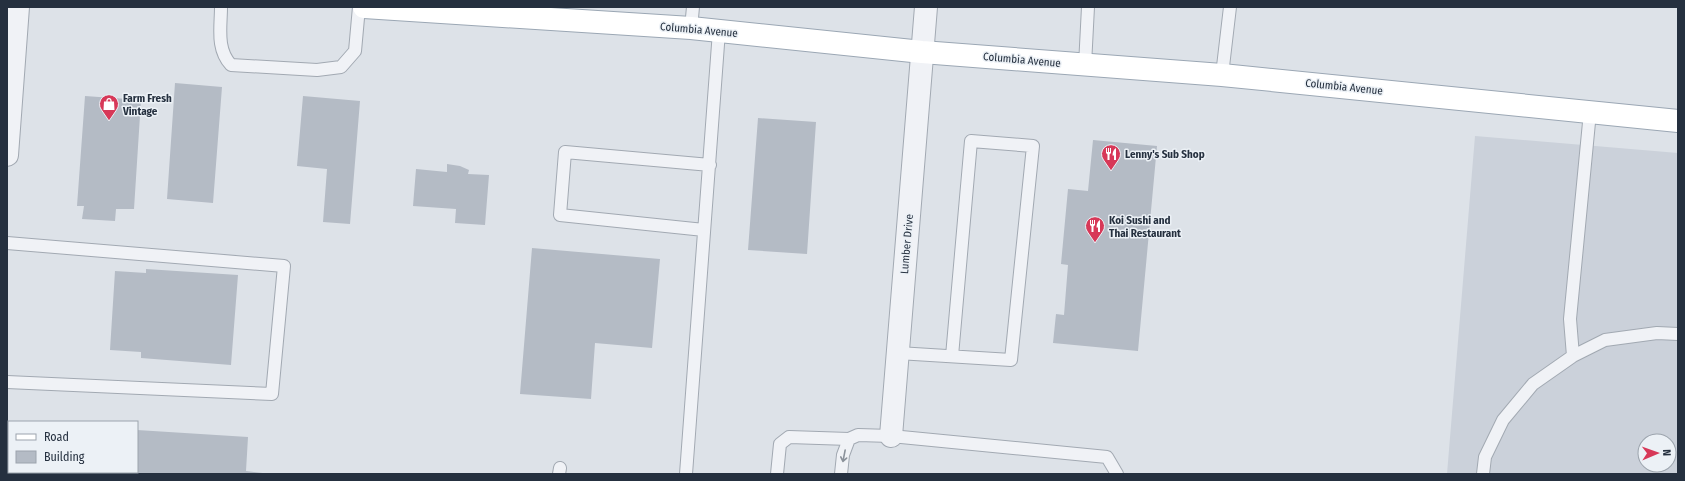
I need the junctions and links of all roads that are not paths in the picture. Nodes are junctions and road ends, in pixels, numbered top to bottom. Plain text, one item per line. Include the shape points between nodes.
1 (18, 7) edge
2 (221, 7) edge
3 (359, 7) edge
4 (364, 7) edge
5 (693, 7) edge
6 (926, 7) edge
7 (1088, 7) edge
8 (1230, 7) edge
9 (523, 12) edge
10 (691, 28) junction
11 (719, 31) junction
12 (922, 52) junction
13 (1085, 65) junction
14 (1222, 75) junction
15 (1590, 112) junction
16 (1678, 121) edge
17 (7, 154) edge
18 (710, 165) junction
19 (704, 230) junction
20 (7, 243) edge
21 (1678, 334) edge
22 (898, 353) junction
23 (952, 356) junction
24 (1573, 356) junction
25 (7, 382) edge
26 (891, 436) junction
27 (849, 439) junction
28 (686, 474) edge
29 (777, 474) edge
30 (841, 474) edge
31 (1118, 474) edge
32 (1483, 474) edge

1 - 17 street
2 - 3 lane via 220,41 224,57 231,65 317,70 341,67 355,51
4 - 9 main road, Columbia Avenue
5 - 10 lane
6 - 12 street, Lumber Drive
7 - 13 lane
8 - 14 lane
9 - 10 main road, Columbia Avenue
10 - 11 main road, Columbia Avenue
11 - 12 main road, Columbia Avenue
11 - 18 lane
12 - 13 main road, Columbia Avenue
12 - 22 street, Lumber Drive
13 - 14 main road, Columbia Avenue
14 - 15 main road, Columbia Avenue
15 - 16 main road, Columbia Avenue
15 - 24 lane via 1570,319
18 - 19 lane
18 - 19 lane via 564,152 560,215
19 - 28 lane
20 - 25 lane via 284,266 272,394
21 - 24 lane via 1657,333 1605,340
22 - 23 lane
22 - 26 street, Lumber Drive
23 - 23 lane via 1011,360 1033,146 971,141
24 - 32 lane via 1533,384 1503,420 1485,457
26 - 27 lane via 858,435
26 - 31 lane via 1107,457
27 - 29 lane via 789,437 780,444
27 -> 30 lane via 843,455

